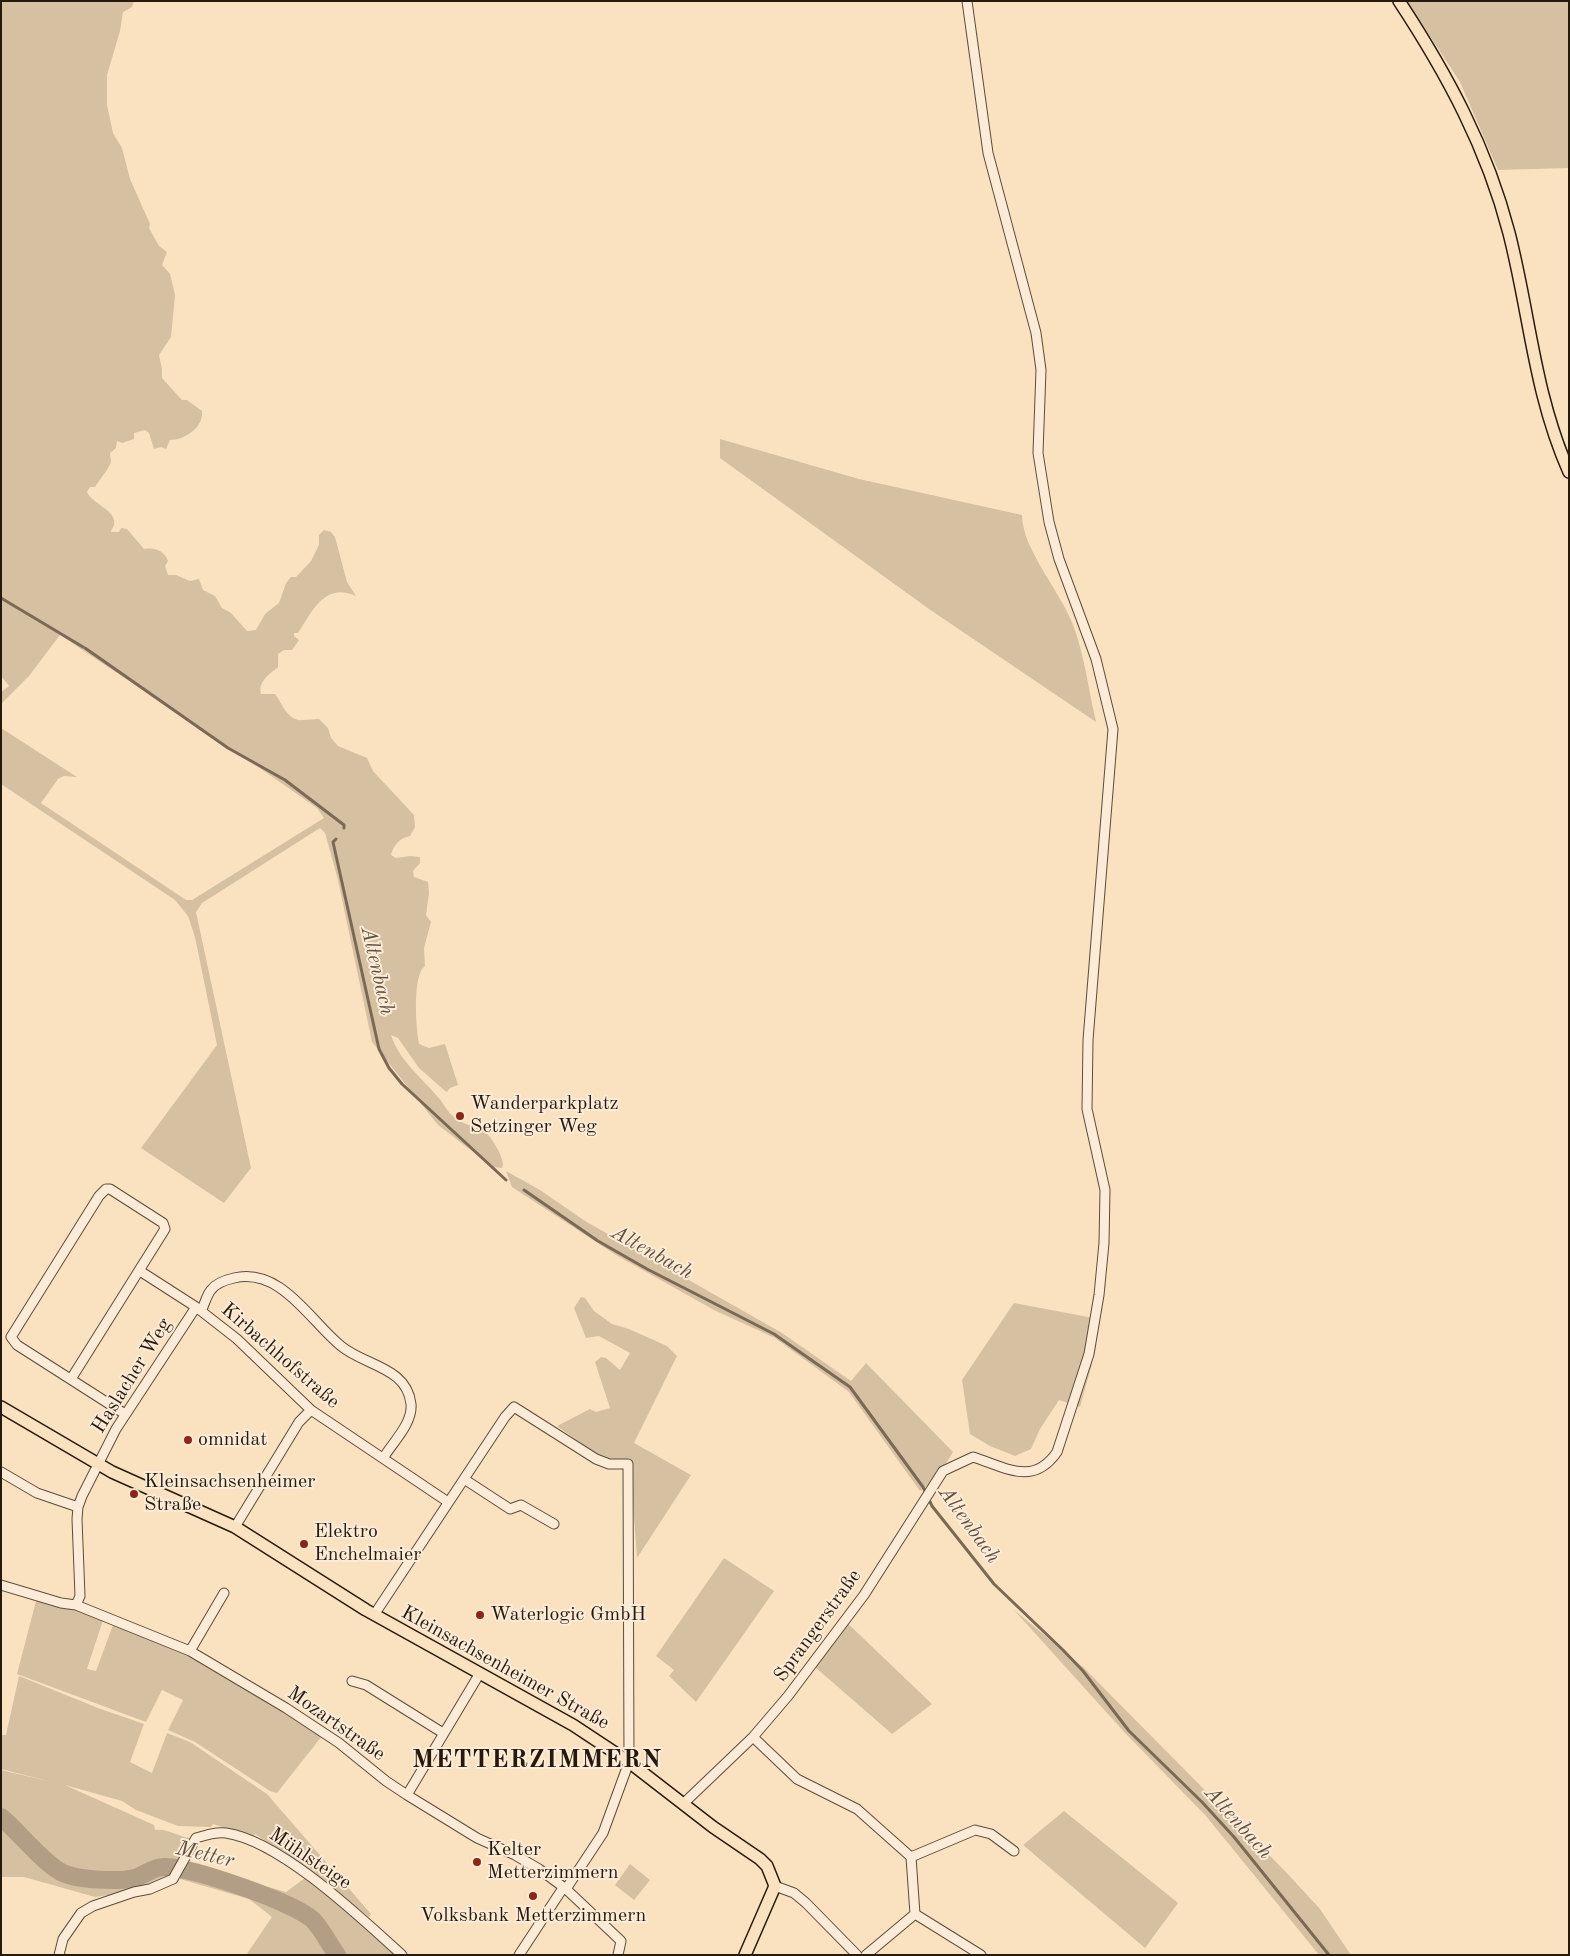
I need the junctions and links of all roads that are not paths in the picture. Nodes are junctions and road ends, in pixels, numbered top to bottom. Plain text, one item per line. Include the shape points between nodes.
1 (968, 1) edge
2 (1399, 1) edge
3 (1569, 472) edge
4 (140, 1270) junction
5 (198, 1309) junction
6 (71, 1380) junction
7 (1, 1407) edge
8 (311, 1410) junction
9 (125, 1414) junction
10 (384, 1457) junction
11 (100, 1464) junction
12 (1, 1472) edge
13 (464, 1479) junction
14 (448, 1502) junction
15 (78, 1508) junction
16 (554, 1524) dead end
17 (235, 1527) junction
18 (1, 1586) edge
19 (224, 1593) dead end
20 (76, 1605) junction
21 (374, 1615) junction
22 (190, 1651) junction
23 (480, 1673) junction
24 (352, 1681) dead end
25 (443, 1733) junction
26 (753, 1737) junction
27 (629, 1762) junction
28 (407, 1795) junction
29 (684, 1803) junction
30 (1014, 1851) dead end
31 (911, 1857) junction
32 (775, 1886) junction
33 (565, 1889) junction
34 (915, 1914) junction
35 (59, 1955) edge
36 (402, 1955) edge
37 (519, 1955) edge
38 (618, 1955) edge
39 (745, 1955) edge
40 (857, 1955) edge
41 (866, 1955) edge
42 (981, 1955) edge

1 - 26 street, Sprangerstraße via 988,153 1036,333 1041,370 1038,452 1049,522 1058,559 1096,659 1114,729 1088,1040 1087,1109 1105,1190 1099,1295 1088,1354 1057,1452 1051,1461 1035,1470 1020,1473 973,1457 943,1471 864,1595
2 - 3 main road via 1456,93 1489,167 1509,233 1535,368 1558,448
4 - 5 street, Kirbachhofstraße
4 - 6 street
4 - 6 street via 166,1226 106,1189 12,1334 12,1341 17,1345
5 - 8 street, Kirbachhofstraße via 244,1344
5 - 9 street, Haslacher Weg
5 - 10 street, Haslacher Weg via 211,1290 225,1280 247,1276 264,1280 298,1303 349,1352 393,1374 406,1388 411,1408 405,1425
6 - 9 street
7 - 11 main road, Kleinsachsenheimer Straße
8 - 10 street, Kirbachhofstraße
8 - 17 street via 299,1422
9 - 11 street, Haslacher Weg
10 - 14 street, Kirbachhofstraße
11 - 15 street, Haslacher Weg
11 - 17 main road, Kleinsachsenheimer Straße
12 - 15 street via 37,1493
13 - 14 street
13 - 16 street via 510,1509 521,1505
13 - 27 street via 514,1406 596,1459 609,1464 628,1464
14 - 21 street
15 - 20 street via 80,1596
17 - 21 main road, Kleinsachsenheimer Straße
18 - 20 street, Mozartstraße
19 - 22 street
20 - 22 street, Mozartstraße
21 - 23 main road, Kleinsachsenheimer Straße
22 - 28 street, Mozartstraße via 320,1730
23 - 25 street
23 - 27 main road, Kleinsachsenheimer Straße via 573,1725
24 - 25 street via 366,1685
25 - 28 street
26 - 29 street, Sprangerstraße
26 - 31 street via 797,1779 857,1808
27 - 29 main road, Kleinsachsenheimer Straße
27 - 33 street via 603,1833
28 - 33 street, Mozartstraße via 477,1838 531,1865
29 - 32 main road, Kleinsachsenheimer Straße via 760,1858
30 - 31 street via 991,1834 975,1830
31 - 34 street
32 - 39 main road
32 - 40 street via 794,1893 806,1903
33 - 37 street
33 - 38 street, Mozartstraße via 621,1941
34 - 41 street
34 - 42 street
35 - 36 street, Mühlsteige via 63,1938 81,1914 93,1906 173,1879 191,1844 196,1838 210,1833 226,1833 263,1847 347,1906

